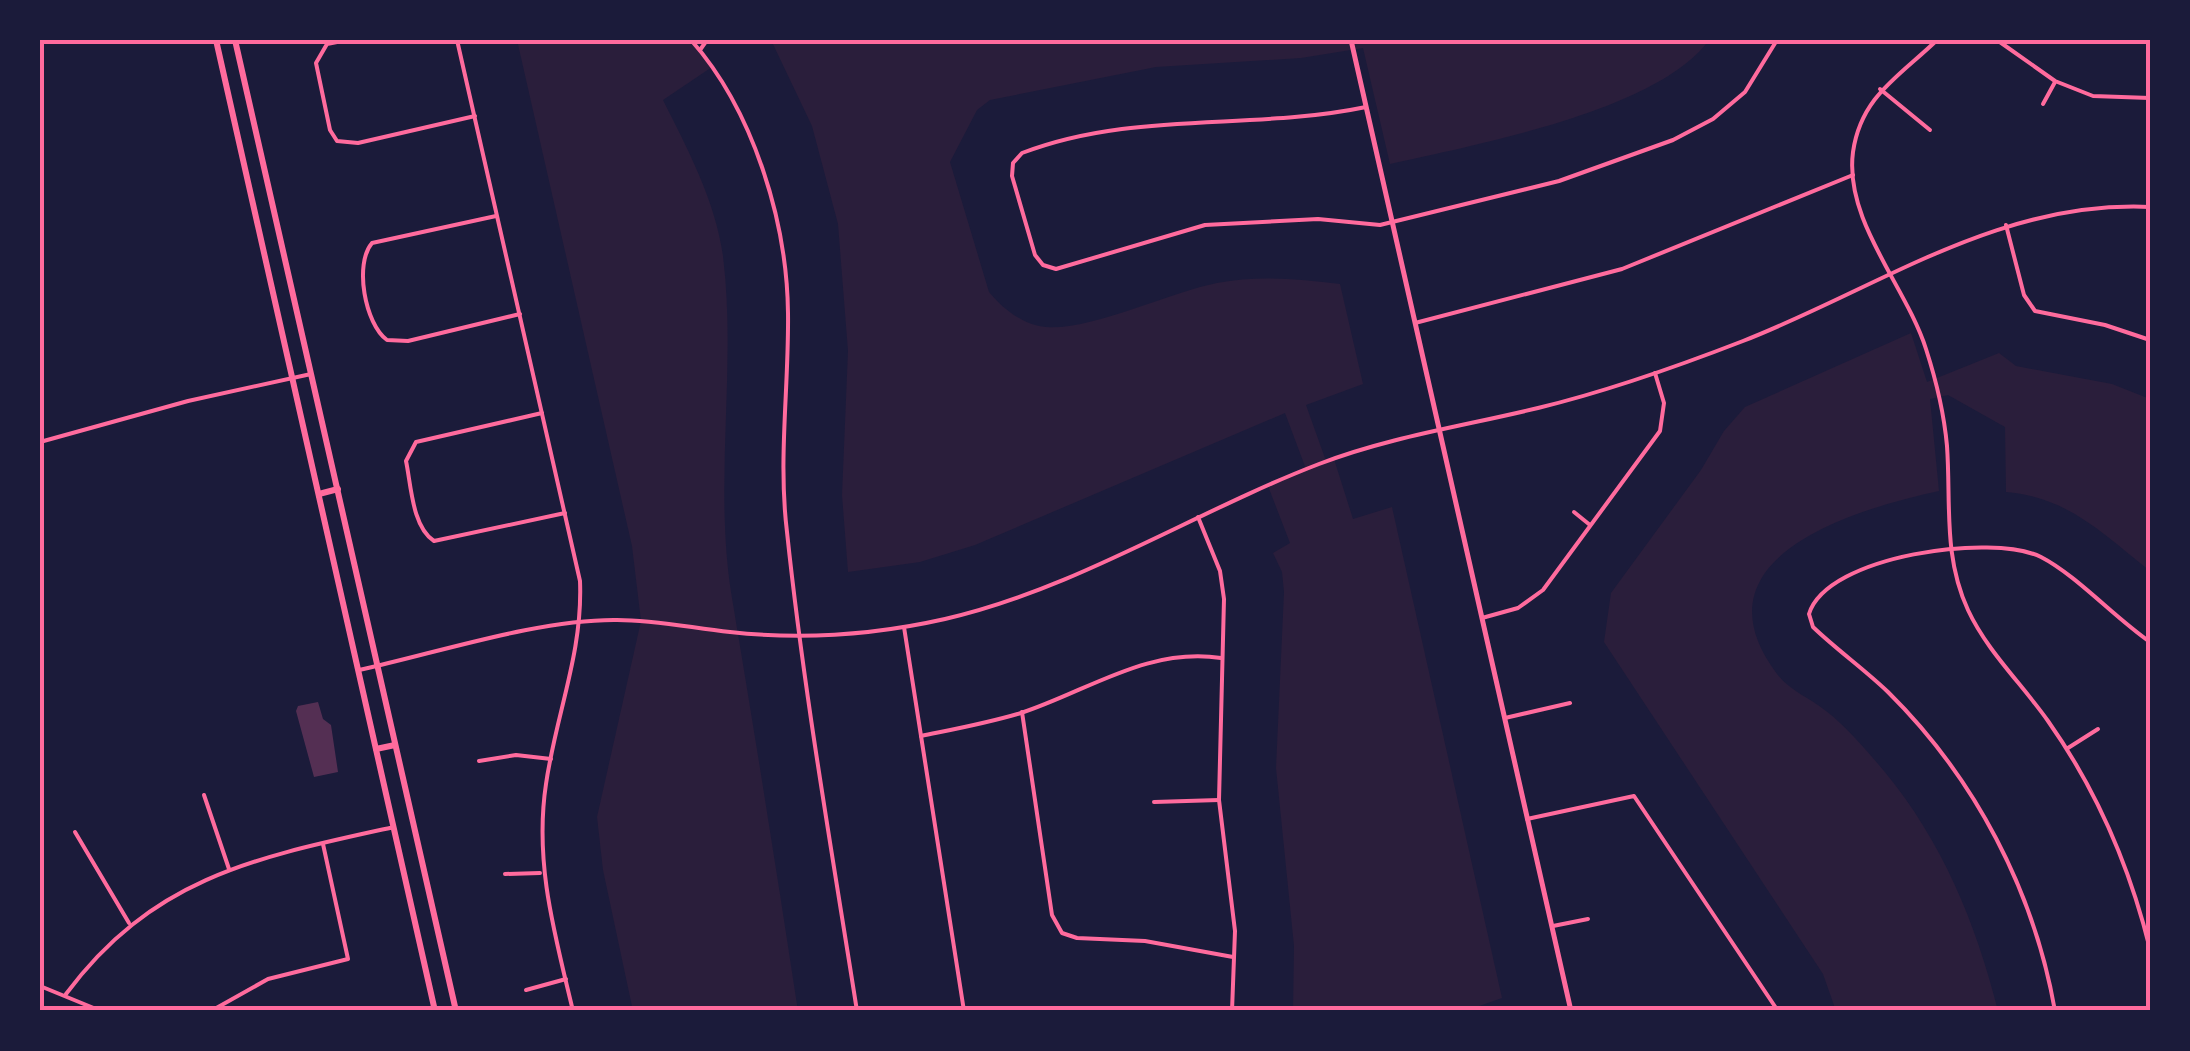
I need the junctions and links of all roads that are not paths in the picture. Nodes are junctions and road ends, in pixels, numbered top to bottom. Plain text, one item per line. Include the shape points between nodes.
1 (216, 40) edge
2 (235, 40) edge
3 (347, 40) edge
4 (458, 40) edge
5 (691, 40) edge
6 (707, 40) edge
7 (1351, 40) edge
8 (1777, 40) edge
9 (1937, 40) edge
10 (1997, 40) edge
11 (700, 50) junction
12 (2055, 81) junction
13 (1880, 89) junction
14 (2150, 98) edge
15 (2043, 104) dead end
16 (1366, 108) junction
17 (475, 116) junction
18 (1930, 130) dead end
19 (1853, 175) junction
20 (2150, 206) edge
21 (496, 216) junction
22 (1392, 223) junction
23 (2006, 224) junction
24 (1892, 271) junction
25 (520, 314) junction
26 (1415, 323) junction
27 (2150, 340) edge
28 (311, 374) junction
29 (1655, 374) junction
30 (293, 378) junction
31 (542, 413) junction
32 (1439, 430) junction
33 (40, 442) edge
34 (338, 489) junction
35 (319, 494) junction
36 (1574, 512) dead end
37 (565, 513) junction
38 (1198, 517) junction
39 (1590, 525) junction
40 (1949, 550) junction
41 (1482, 618) junction
42 (582, 622) junction
43 (904, 627) junction
44 (798, 636) junction
45 (2150, 642) edge
46 (1221, 658) junction
47 (378, 666) junction
48 (359, 670) junction
49 (1570, 703) dead end
50 (1022, 712) junction
51 (1505, 718) junction
52 (2098, 729) dead end
53 (921, 736) junction
54 (395, 744) junction
55 (376, 748) junction
56 (2066, 748) junction
57 (551, 759) junction
58 (479, 761) dead end
59 (204, 794) dead end
60 (1219, 800) junction
61 (1154, 802) dead end
62 (1527, 819) junction
63 (394, 827) junction
64 (76, 832) dead end
65 (323, 843) junction
66 (229, 869) junction
67 (542, 872) junction
68 (505, 874) dead end
69 (1588, 919) dead end
70 (129, 923) junction
71 (1552, 926) junction
72 (2150, 949) edge
73 (1236, 958) junction
74 (566, 979) junction
75 (40, 986) edge
76 (526, 990) dead end
77 (66, 994) junction
78 (101, 1011) edge
79 (211, 1011) edge
80 (436, 1011) edge
81 (456, 1011) edge
82 (573, 1011) edge
83 (858, 1011) edge
84 (964, 1011) edge
85 (1232, 1011) edge
86 (1572, 1011) edge
87 (1778, 1011) edge
88 (2055, 1011) edge

1 - 30 main road
2 - 28 main road
3 - 17 street via 327,44 318,54 332,138 342,144
4 - 17 street
5 - 11 street
6 - 11 street
7 - 16 street
8 - 22 street via 1745,92 1695,130 1559,181
9 - 13 street
10 - 12 street
11 - 44 street via 755,152 783,259 784,498
12 - 14 street via 2093,96
12 - 15 street
13 - 18 street
13 - 19 street via 1860,122
16 - 22 street
16 - 22 street via 1117,126 1030,150 1012,170 1038,260 1056,269 1205,225
17 - 21 street
19 - 24 street via 1860,207
19 - 26 street via 1622,269
20 - 23 street via 2076,210
21 - 25 street
21 - 25 street via 372,243 362,271 369,301 381,337 397,342
22 - 26 street
23 - 24 street
23 - 27 street via 2024,295 2035,311
24 - 29 street via 1785,323
24 - 40 street via 1922,336 1943,412
25 - 31 street
26 - 32 street
28 - 30 street
28 - 34 main road
29 - 32 street
29 - 39 street via 1664,403 1660,430
30 - 33 street
30 - 35 main road
31 - 37 street
31 - 37 street via 416,442 406,460 413,494 422,530 434,541
32 - 38 street via 1318,464
32 - 41 street
34 - 35 main road
34 - 47 main road
35 - 48 main road
36 - 39 street
37 - 42 street
38 - 43 street via 1024,594
38 - 46 street via 1220,571
39 - 41 street via 1543,590 1518,608
40 - 45 street via 1996,546 2042,558
40 - 56 street via 1976,624
40 - 88 street via 1859,572 1814,602 1810,620 1922,728 1978,808 2028,909
41 - 51 street
42 - 44 street via 658,621
42 - 47 street
42 - 57 street
43 - 44 street
43 - 53 street
44 - 83 street
46 - 50 street via 1152,661
46 - 60 street
47 - 48 street
47 - 54 main road
48 - 55 main road
49 - 51 street
50 - 53 street
50 - 73 street via 1052,915 1062,933
51 - 62 street
52 - 56 street
53 - 84 street
54 - 55 main road
54 - 81 main road
55 - 63 main road
56 - 72 street via 2113,838
57 - 58 street
57 - 67 street
59 - 66 street
60 - 61 street
60 - 73 street
62 - 71 street
62 - 87 street via 1634,796
63 - 65 street
63 - 80 main road
64 - 70 street
65 - 66 street
65 - 79 street via 348,959 268,979
66 - 70 street
67 - 68 street
67 - 74 street
69 - 71 street
70 - 77 street
71 - 86 street
73 - 85 street
74 - 76 street
74 - 82 street
75 - 77 street
77 - 78 street

